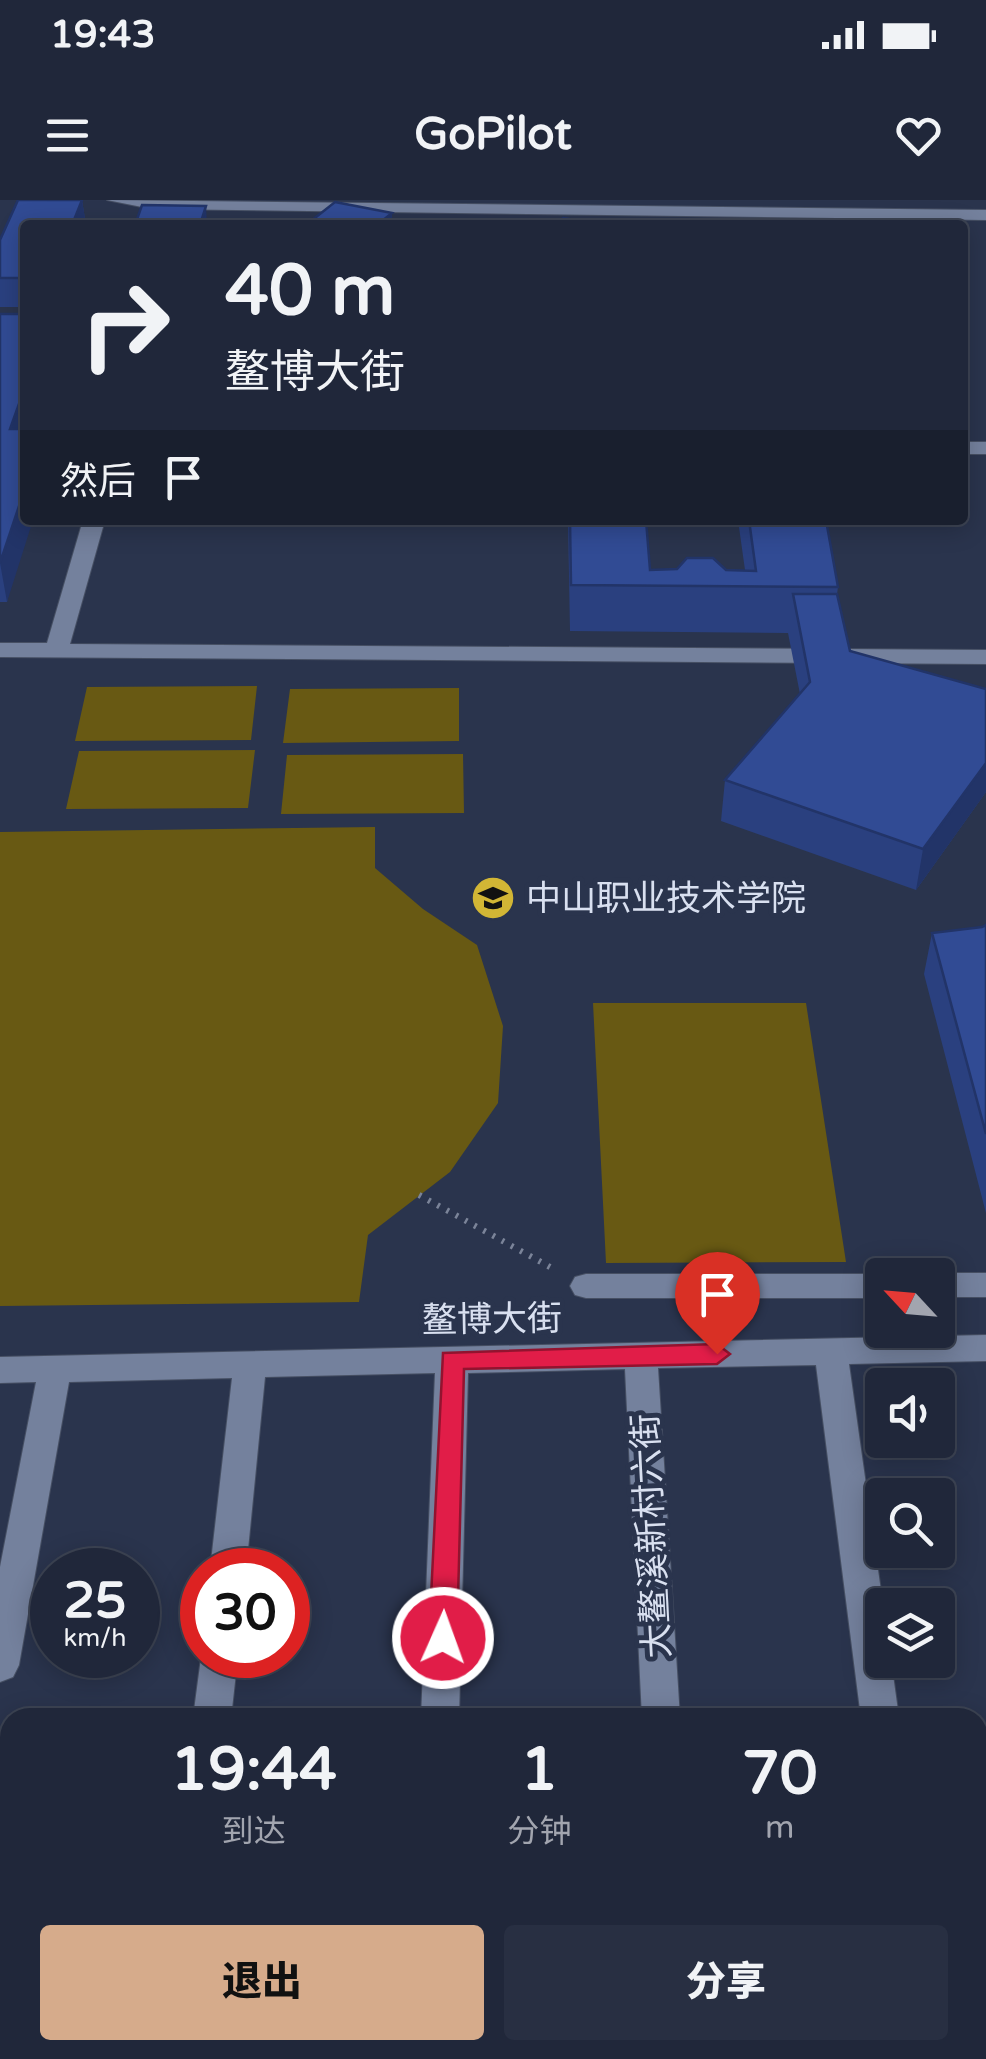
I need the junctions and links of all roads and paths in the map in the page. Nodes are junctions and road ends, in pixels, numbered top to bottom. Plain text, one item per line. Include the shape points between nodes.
1 (115, 200) edge
2 (986, 215) edge
3 (93, 525) edge
4 (0, 650) edge
5 (58, 650) junction
6 (986, 657) edge
7 (419, 1195) dead end
8 (986, 1285) edge
9 (586, 1286) joint
10 (865, 1286) edge
11 (955, 1286) edge
12 (986, 1348) edge
13 (831, 1351) junction
14 (641, 1356) junction
15 (452, 1360) junction
16 (250, 1364) junction
17 (56, 1368) junction
18 (0, 1370) edge
19 (230, 1548) edge
20 (0, 1664) edge
21 (216, 1678) edge
22 (213, 1708) edge
23 (440, 1708) edge
24 (660, 1708) edge
25 (879, 1708) edge

1 - 2 street
3 - 5 street
4 - 5 street
5 - 6 street
7 - 9 path
8 - 11 street
9 - 10 street
12 - 13 street, 鳌博大街
13 - 14 street, 鳌博大街
13 - 25 street
14 - 15 street, 鳌博大街
14 - 24 street, 大鳌溪新村六街
15 - 16 street, 鳌博大街
15 - 23 street
16 - 17 street, 鳌博大街
16 - 19 street
17 - 18 street, 鳌博大街
17 - 20 street
21 - 22 street

